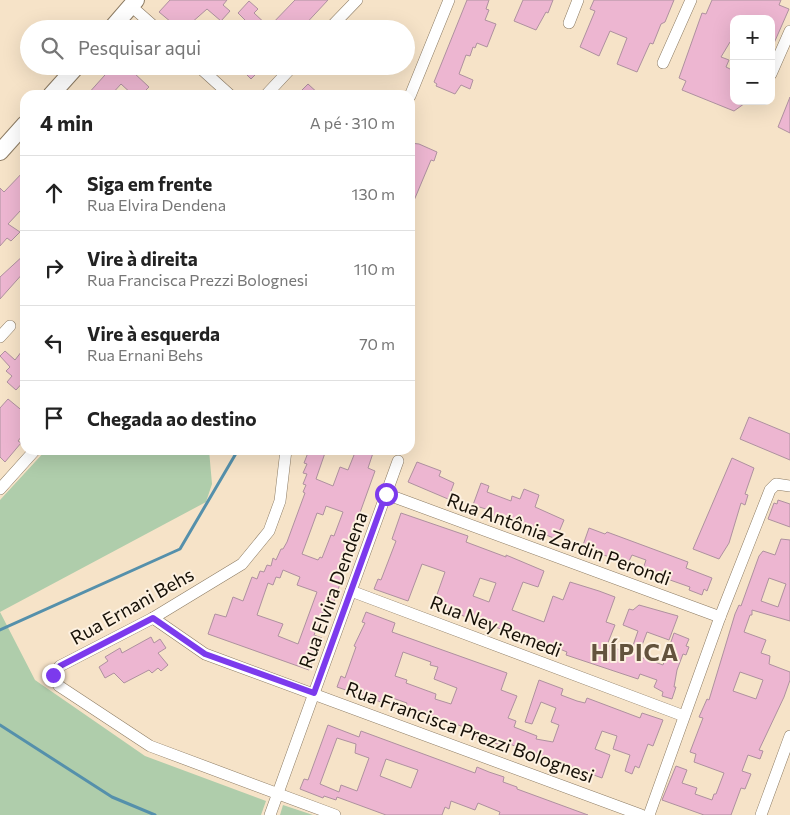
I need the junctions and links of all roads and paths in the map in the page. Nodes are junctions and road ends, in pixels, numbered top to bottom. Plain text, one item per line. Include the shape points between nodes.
1 (357, 0) edge
2 (449, 0) edge
3 (578, 0) edge
4 (691, 0) edge
5 (134, 3) edge
6 (119, 20) edge
7 (149, 20) edge
8 (338, 20) edge
9 (568, 23) dead end
10 (790, 31) edge
11 (663, 63) dead end
12 (775, 65) edge
13 (69, 75) edge
14 (208, 75) edge
15 (285, 75) edge
16 (55, 90) edge
17 (224, 90) edge
18 (271, 90) edge
19 (412, 90) edge
20 (20, 130) edge
21 (0, 152) edge
22 (10, 326) dead end
23 (0, 337) edge
24 (31, 455) edge
25 (285, 455) edge
26 (398, 462) dead end
27 (790, 486) edge
28 (0, 489) edge
29 (386, 494) junction
30 (351, 591) junction
31 (720, 617) junction
32 (153, 618) junction
33 (314, 693) junction
34 (684, 716) junction
35 (790, 736) edge
36 (277, 794) junction
37 (270, 815) edge
38 (336, 815) edge
39 (641, 815) edge
40 (649, 815) edge
41 (761, 815) edge

1 - 8 street
2 - 19 street
3 - 9 street
4 - 11 street
5 - 6 street
5 - 7 street
10 - 12 street
13 - 16 street
14 - 17 street
15 - 18 street
20 - 21 street
22 - 23 street
24 - 28 street
25 - 32 street, Rua Ernani Behs via 280,501 269,531 242,564
26 - 29 street, Rua Elvira Dendena
27 - 31 street via 776,484 770,490
29 - 30 street, Rua Elvira Dendena
29 - 31 street, Rua Antônia Zardin Perondi
30 - 33 street, Rua Elvira Dendena
30 - 34 street, Rua Ney Remedi
31 - 34 street
32 - 33 street, Rua Francisca Prezzi Bolognesi via 205,654
32 - 36 street, Rua Ernani Behs via 60,666 53,675 59,686 150,746
33 - 36 street, Rua Elvira Dendena
33 - 39 street, Rua Francisca Prezzi Bolognesi
34 - 40 street
35 - 41 street
36 - 37 street, Rua Elvira Dendena
36 - 38 street, Rua Ernani Behs

